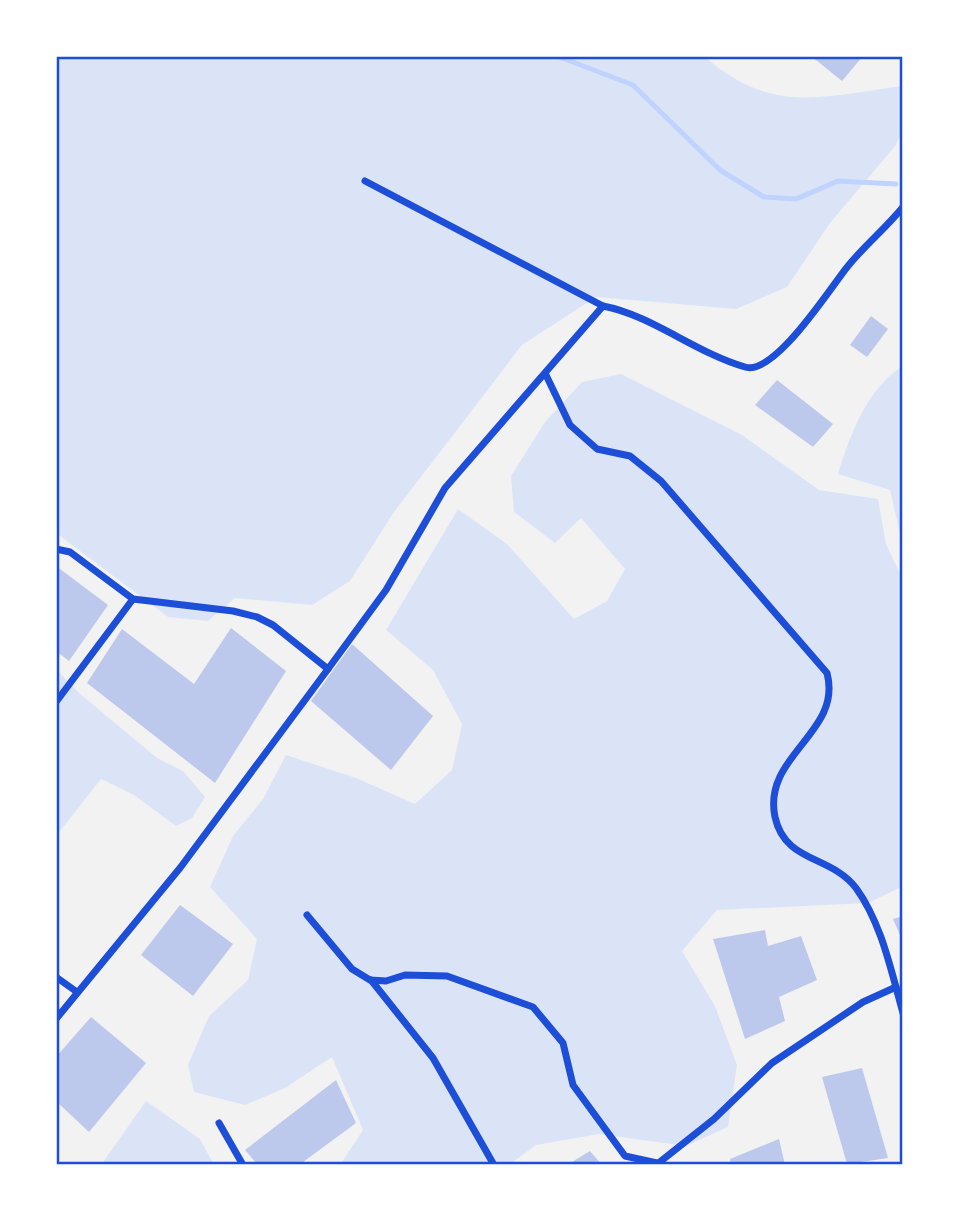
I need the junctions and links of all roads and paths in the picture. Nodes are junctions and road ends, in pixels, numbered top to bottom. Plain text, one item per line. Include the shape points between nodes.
1 (365, 181) dead end
2 (903, 208) edge
3 (603, 306) junction
4 (546, 375) junction
5 (56, 549) edge
6 (134, 599) junction
7 (328, 669) junction
8 (56, 702) edge
9 (307, 915) dead end
10 (56, 977) edge
11 (370, 980) junction
12 (896, 987) junction
13 (77, 992) junction
14 (903, 1013) edge
15 (56, 1019) edge
16 (219, 1123) dead end
17 (657, 1164) edge
18 (243, 1165) edge
19 (494, 1165) edge

1 - 3 street
2 - 3 street via 763,366 748,369
3 - 4 street
4 - 7 street via 445,488 386,590
4 - 12 street via 570,425 597,449 630,456 655,475 827,673 831,691 827,706 775,786 776,820 790,848 839,872 855,887 876,923
5 - 6 street via 70,552
6 - 7 street via 257,617
6 - 8 street
7 - 13 street via 180,868
9 - 11 street via 352,969
10 - 13 street
11 - 17 street via 447,976 533,1007 563,1043 573,1085 625,1156
11 - 19 street via 433,1058
12 - 14 street
12 - 17 street via 863,1002 772,1063 714,1119
13 - 15 street
16 - 18 street

